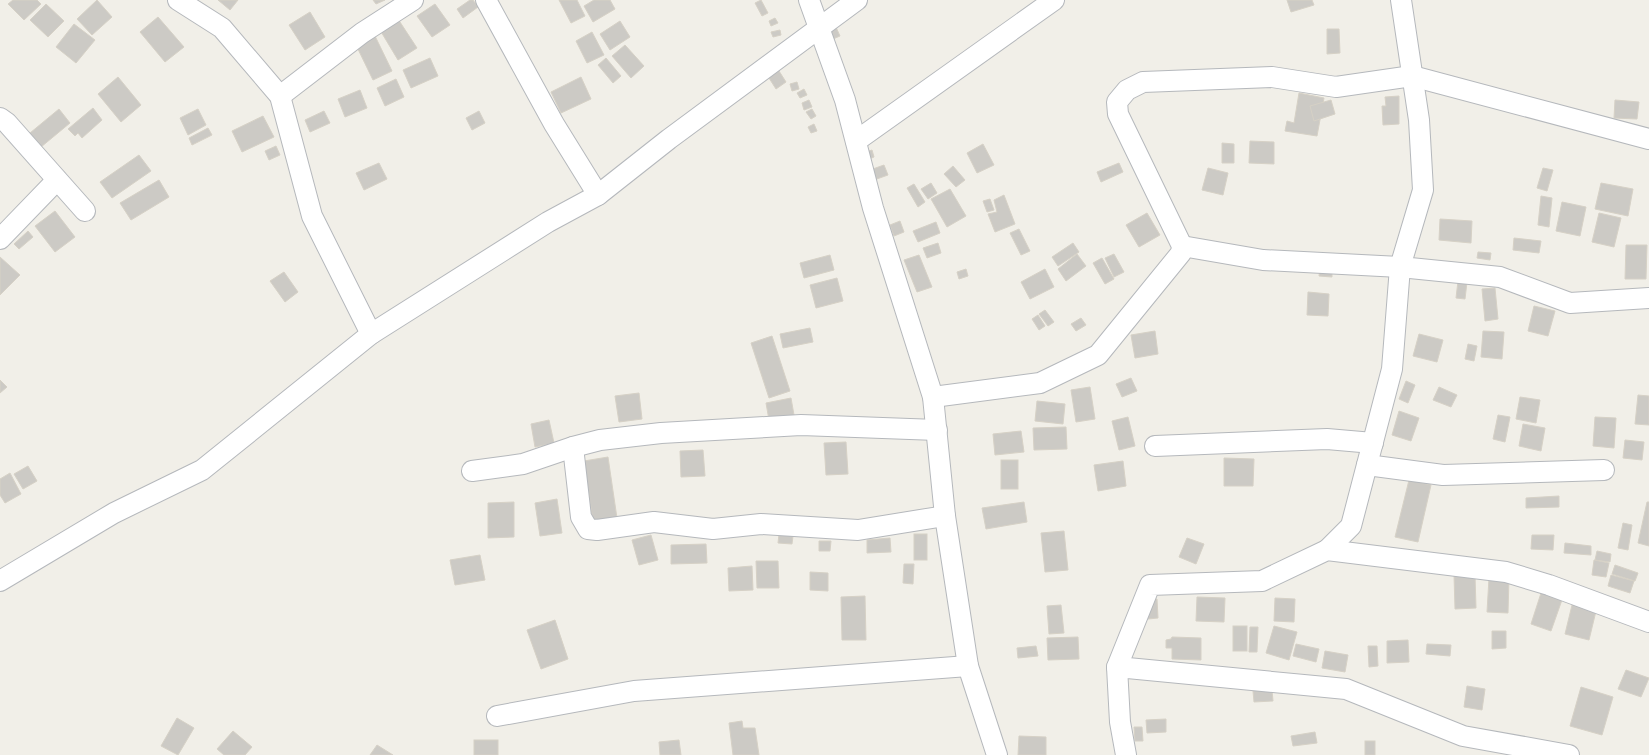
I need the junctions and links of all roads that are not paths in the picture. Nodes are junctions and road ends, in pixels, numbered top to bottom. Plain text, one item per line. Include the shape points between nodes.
1 (178, 0) edge
2 (413, 0) edge
3 (486, 0) edge
4 (809, 0) edge
5 (857, 0) edge
6 (1054, 0) edge
7 (1401, 0) edge
8 (818, 29) junction
9 (1412, 76) junction
10 (280, 96) junction
11 (0, 118) edge
12 (1649, 139) edge
13 (856, 141) junction
14 (57, 180) junction
15 (598, 195) junction
16 (85, 211) dead end
17 (0, 239) edge
18 (1182, 246) junction
19 (1400, 268) junction
20 (1649, 298) edge
21 (371, 334) junction
22 (933, 398) junction
23 (937, 430) junction
24 (1373, 443) junction
25 (1155, 446) dead end
26 (573, 447) junction
27 (1367, 465) junction
28 (1604, 470) dead end
29 (472, 471) dead end
30 (945, 516) junction
31 (1327, 550) junction
32 (1, 579) edge
33 (1649, 622) edge
34 (968, 666) junction
35 (1117, 667) junction
36 (497, 716) dead end
37 (997, 755) edge
38 (1126, 755) edge
39 (1569, 755) edge

1 - 10 street via 222,28
2 - 10 street via 362,33
3 - 15 street via 554,124
4 - 8 street
5 - 8 street
6 - 13 street
7 - 9 street
8 - 13 street via 845,100
8 - 15 street
9 - 12 street
9 - 18 street via 1336,87 1272,77 1143,82 1127,90 1117,102 1118,114
9 - 19 street via 1423,190
10 - 21 street via 312,216
11 - 14 street
13 - 22 street via 873,208
14 - 16 street
14 - 17 street
15 - 21 street via 548,222
18 - 19 street via 1263,260
18 - 22 street via 1181,253 1098,355 1040,383
19 - 20 street via 1500,277 1570,303
19 - 24 street via 1392,369
21 - 32 street via 202,470 114,513
22 - 23 street
23 - 26 street via 801,426 662,433 600,440
23 - 30 street
24 - 25 street via 1327,439
24 - 27 street
26 - 29 street via 523,464
26 - 30 street via 581,517 588,528 597,530 654,522 713,530 761,524 858,530
27 - 28 street via 1444,475
27 - 31 street via 1352,526
30 - 34 street
31 - 33 street via 1506,572
31 - 35 street via 1262,581 1150,585
34 - 36 street via 634,691
34 - 37 street
35 - 38 street via 1120,722
35 - 39 street via 1346,689 1463,736

